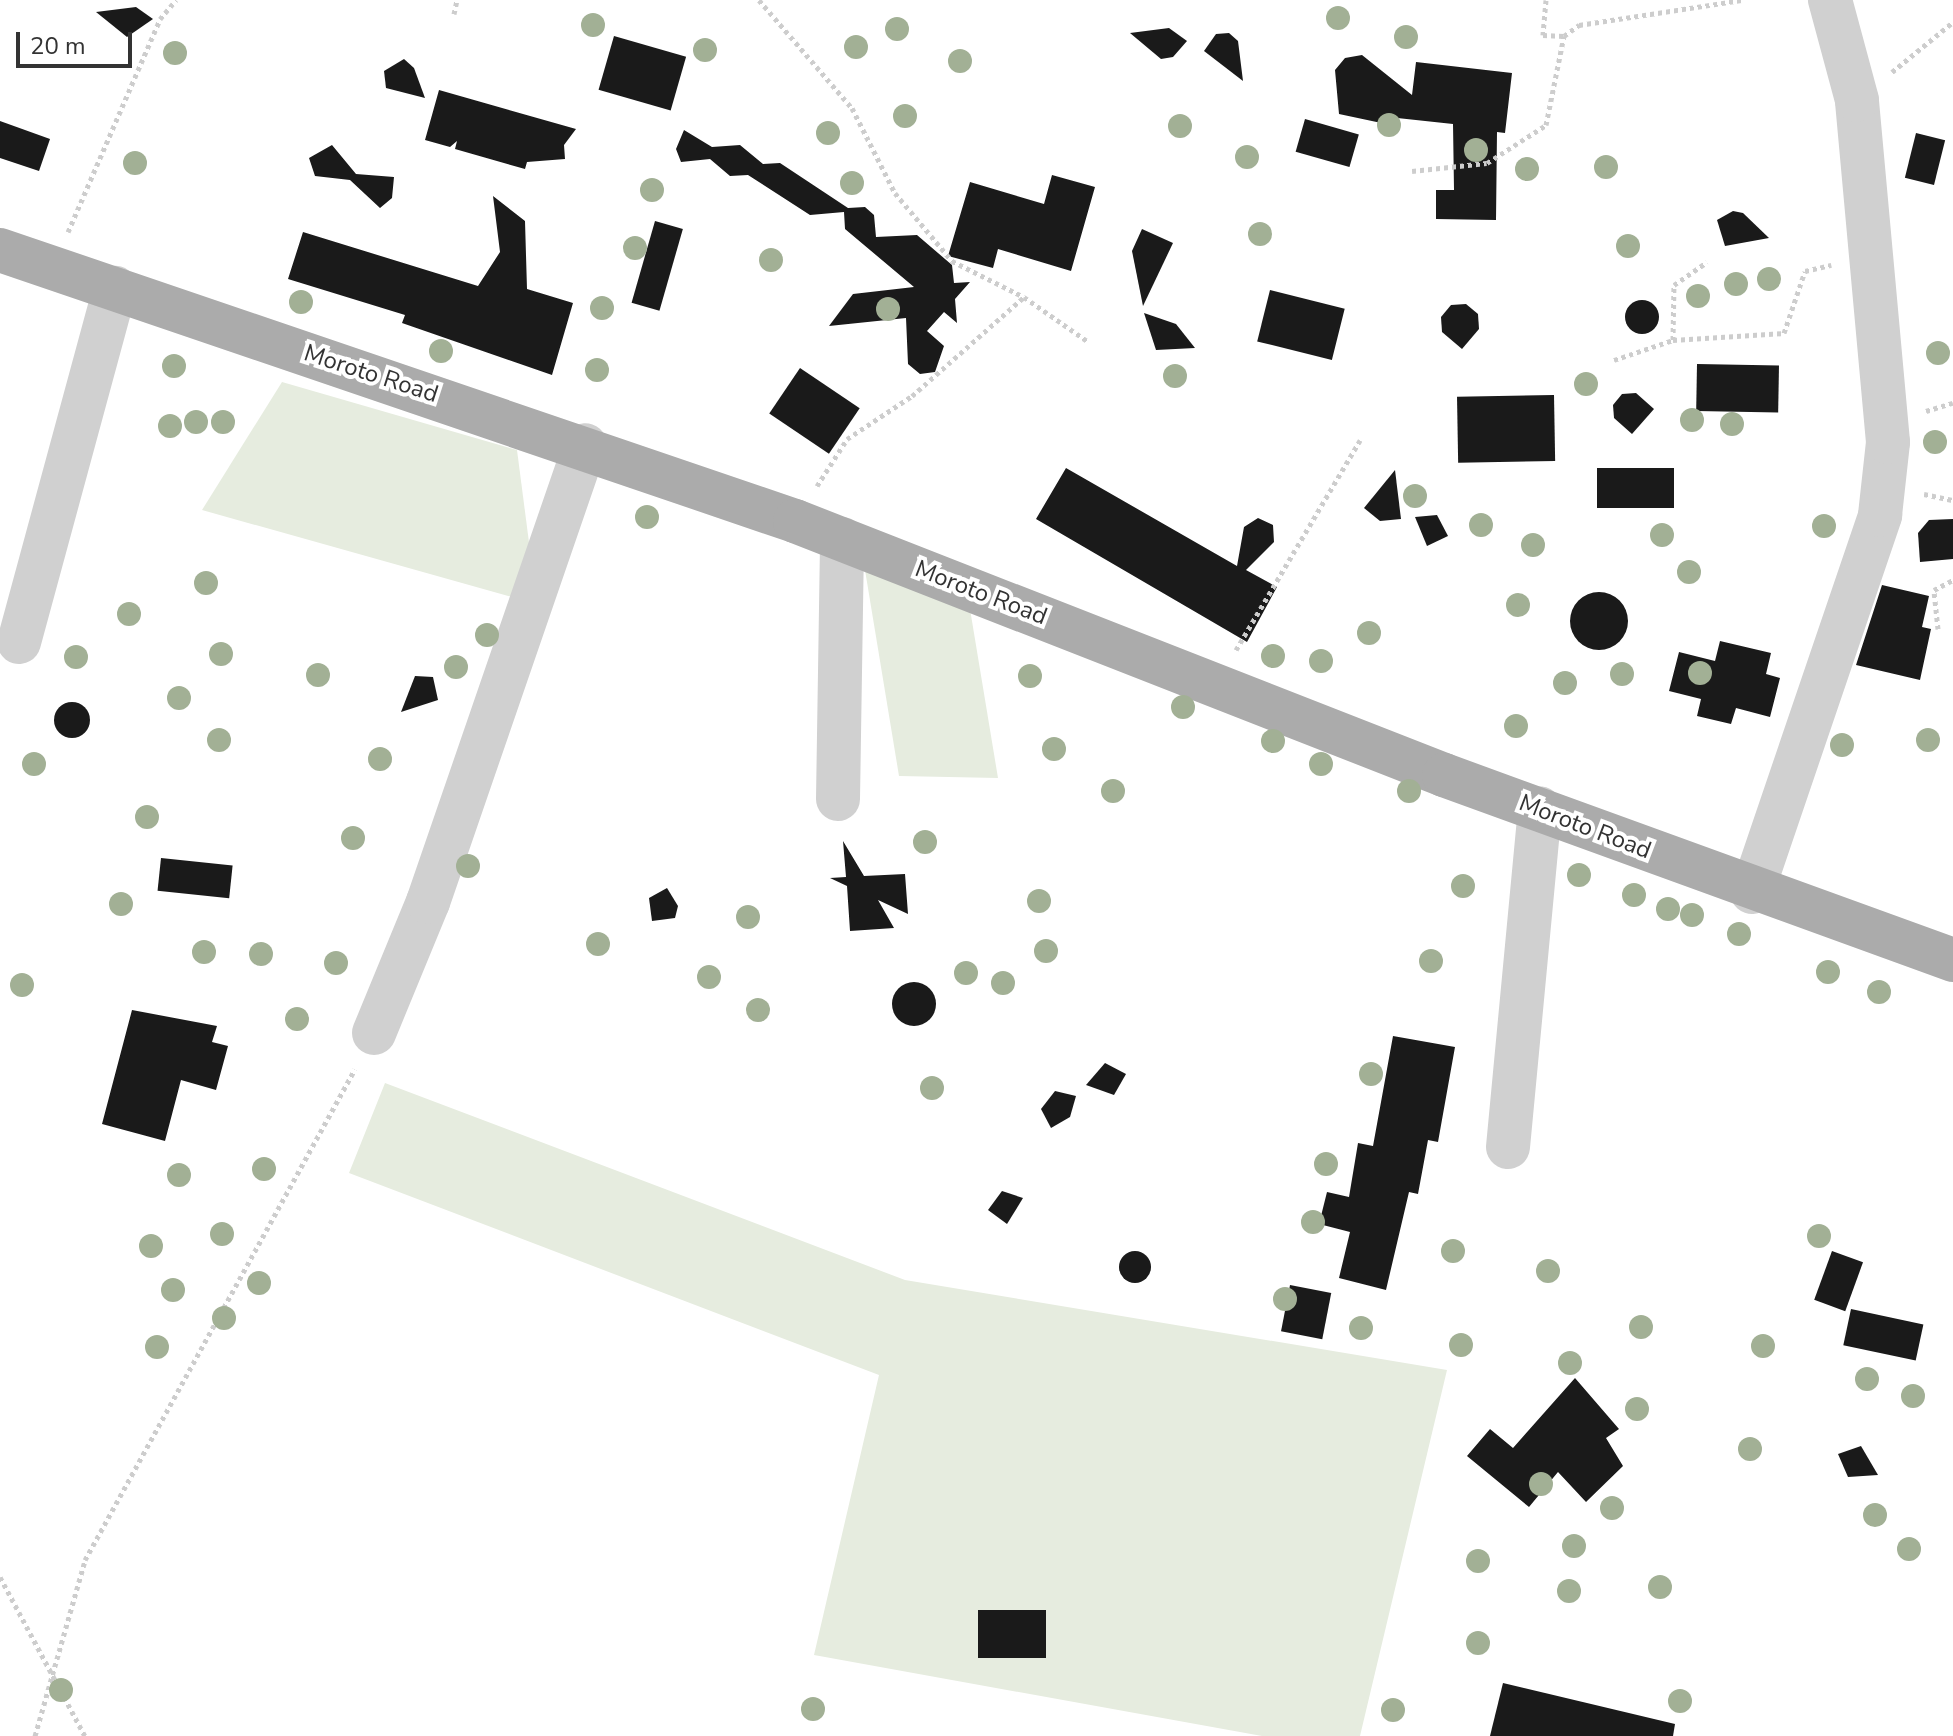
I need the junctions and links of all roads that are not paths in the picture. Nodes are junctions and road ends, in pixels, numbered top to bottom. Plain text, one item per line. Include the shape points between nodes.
1 (1830, 0) edge
2 (0, 250) edge
3 (115, 288) junction
4 (585, 445) junction
5 (842, 539) junction
6 (19, 642) dead end
7 (838, 799) dead end
8 (1540, 809) junction
9 (1752, 892) junction
10 (1953, 960) edge
11 (374, 1033) road end
12 (1508, 1147) dead end

1 - 9 street via 1857,100 1888,442 1880,515
2 - 3 main road, Moroto Road
3 - 4 main road, Moroto Road
3 - 6 street
4 - 5 main road, Moroto Road
4 - 11 street via 428,902
5 - 7 street
5 - 8 main road, Moroto Road
8 - 9 main road, Moroto Road
8 - 12 street
9 - 10 main road, Moroto Road

